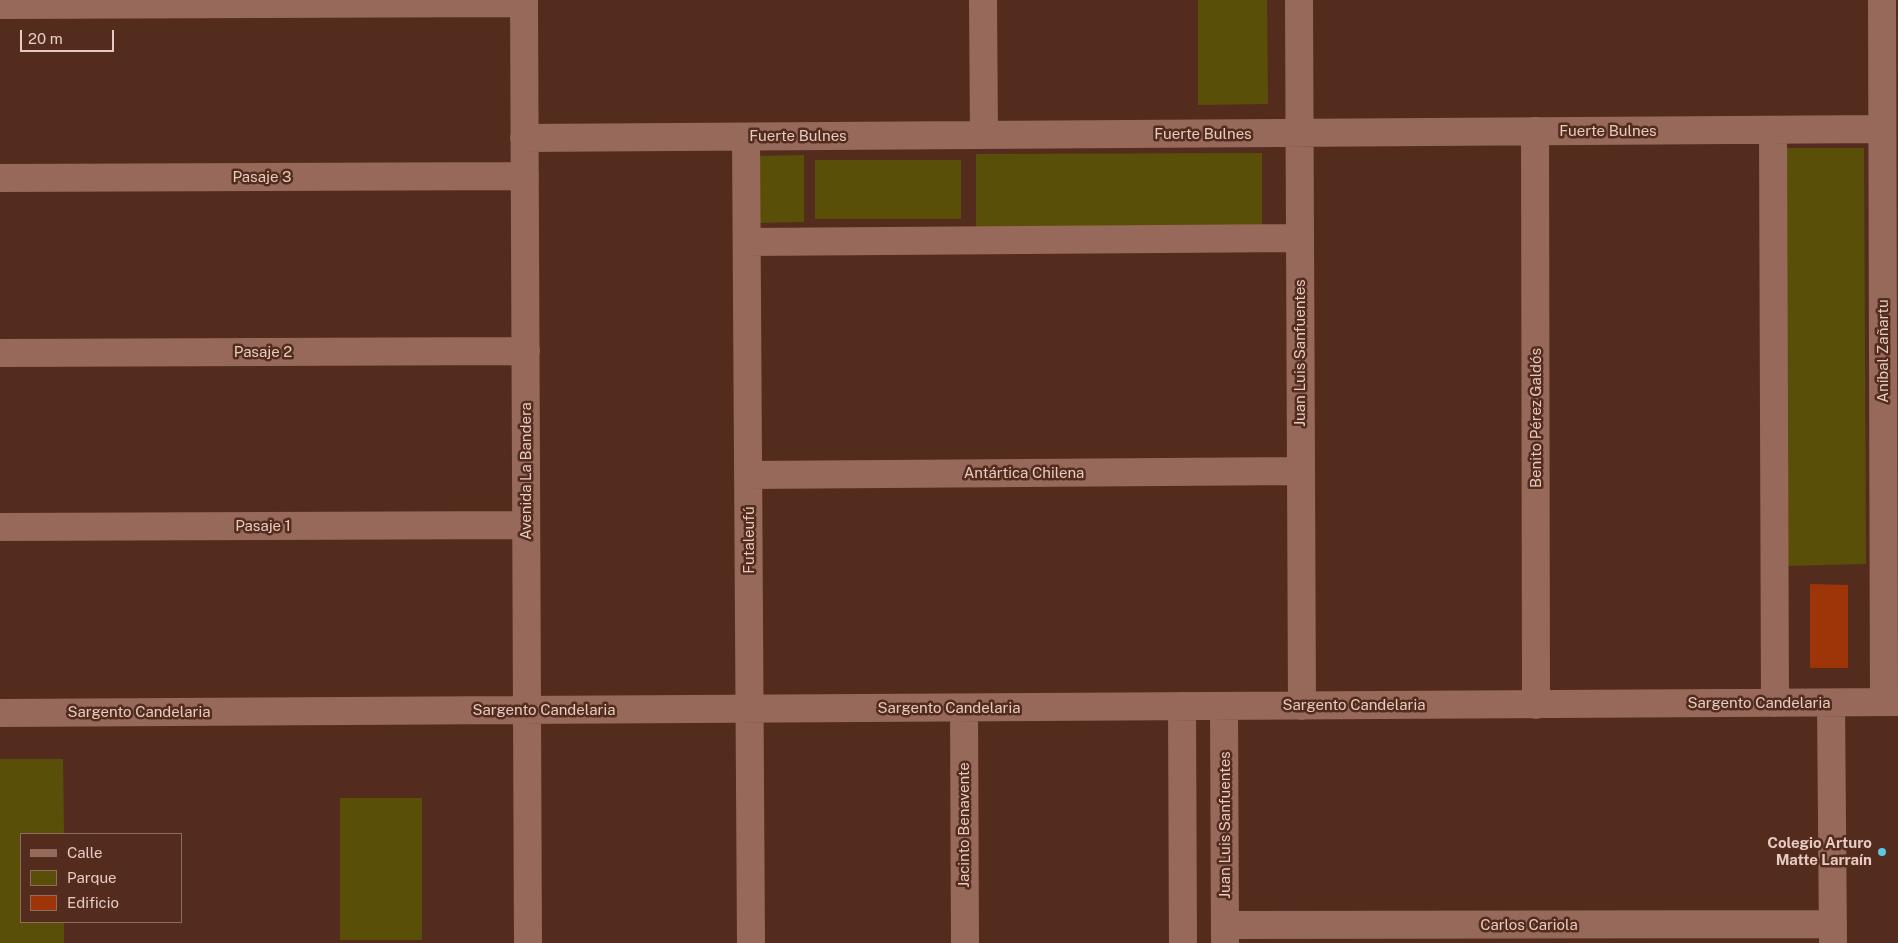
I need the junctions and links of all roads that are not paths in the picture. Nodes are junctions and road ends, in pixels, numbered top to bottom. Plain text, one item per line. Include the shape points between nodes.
1 (983, 0) edge
2 (1299, 0) edge
3 (1882, 0) edge
4 (524, 1) edge
5 (0, 5) edge
6 (1882, 129) junction
7 (1773, 130) junction
8 (1536, 131) junction
9 (1300, 133) junction
10 (984, 135) junction
11 (746, 137) junction
12 (524, 138) junction
13 (525, 176) junction
14 (0, 178) edge
15 (1890, 219) edge
16 (1300, 238) junction
17 (747, 242) junction
18 (526, 351) junction
19 (0, 354) edge
20 (1891, 468) edge
21 (1301, 471) junction
22 (748, 475) junction
23 (526, 525) junction
24 (0, 527) edge
25 (1891, 702) edge
26 (1775, 703) junction
27 (1831, 703) junction
28 (1536, 704) junction
29 (1182, 706) junction
30 (1224, 706) junction
31 (1302, 706) junction
32 (749, 708) junction
33 (964, 708) junction
34 (527, 710) junction
35 (0, 713) edge
36 (1833, 933) edge
37 (1225, 934) edge
38 (528, 943) edge
39 (751, 943) edge
40 (965, 943) edge
41 (1183, 943) edge

1 - 10 street
2 - 9 street, Juan Luis Sanfuentes
3 - 6 street, Aníbal Zañartu
4 - 5 street
4 - 12 street, Avenida La Bandera
6 - 7 street, Fuerte Bulnes
6 - 15 street, Aníbal Zañartu
7 - 8 street, Fuerte Bulnes
7 - 26 street
8 - 9 street, Fuerte Bulnes
8 - 28 street, Benito Pérez Galdós
9 - 10 street, Fuerte Bulnes
9 - 16 street, Juan Luis Sanfuentes
10 - 11 street, Fuerte Bulnes
11 - 12 street, Fuerte Bulnes
11 - 17 street, Futaleufú
12 - 13 street, Avenida La Bandera
13 - 14 street, Pasaje 3
13 - 18 street, Avenida La Bandera
15 - 20 street, Aníbal Zañartu
16 - 17 street
16 - 21 street, Juan Luis Sanfuentes
17 - 22 street, Futaleufú
18 - 19 street, Pasaje 2
18 - 23 street, Avenida La Bandera
20 - 25 street, Aníbal Zañartu
21 - 22 street, Antártica Chilena
21 - 31 street, Juan Luis Sanfuentes
22 - 32 street, Futaleufú
23 - 24 street, Pasaje 1
23 - 34 street, Avenida La Bandera
25 - 27 street, Sargento Candelaria
26 - 27 street, Sargento Candelaria
26 - 28 street, Sargento Candelaria
27 - 36 street
28 - 31 street, Sargento Candelaria
29 - 30 street, Sargento Candelaria
29 - 33 street, Sargento Candelaria
29 - 41 street
30 - 31 street, Sargento Candelaria
30 - 37 street, Juan Luis Sanfuentes
32 - 33 street, Sargento Candelaria
32 - 34 street, Sargento Candelaria
32 - 39 street, Futaleufú
33 - 40 street, Jacinto Benavente
34 - 35 street, Sargento Candelaria
34 - 38 street, Avenida La Bandera
36 - 37 street, Carlos Cariola

